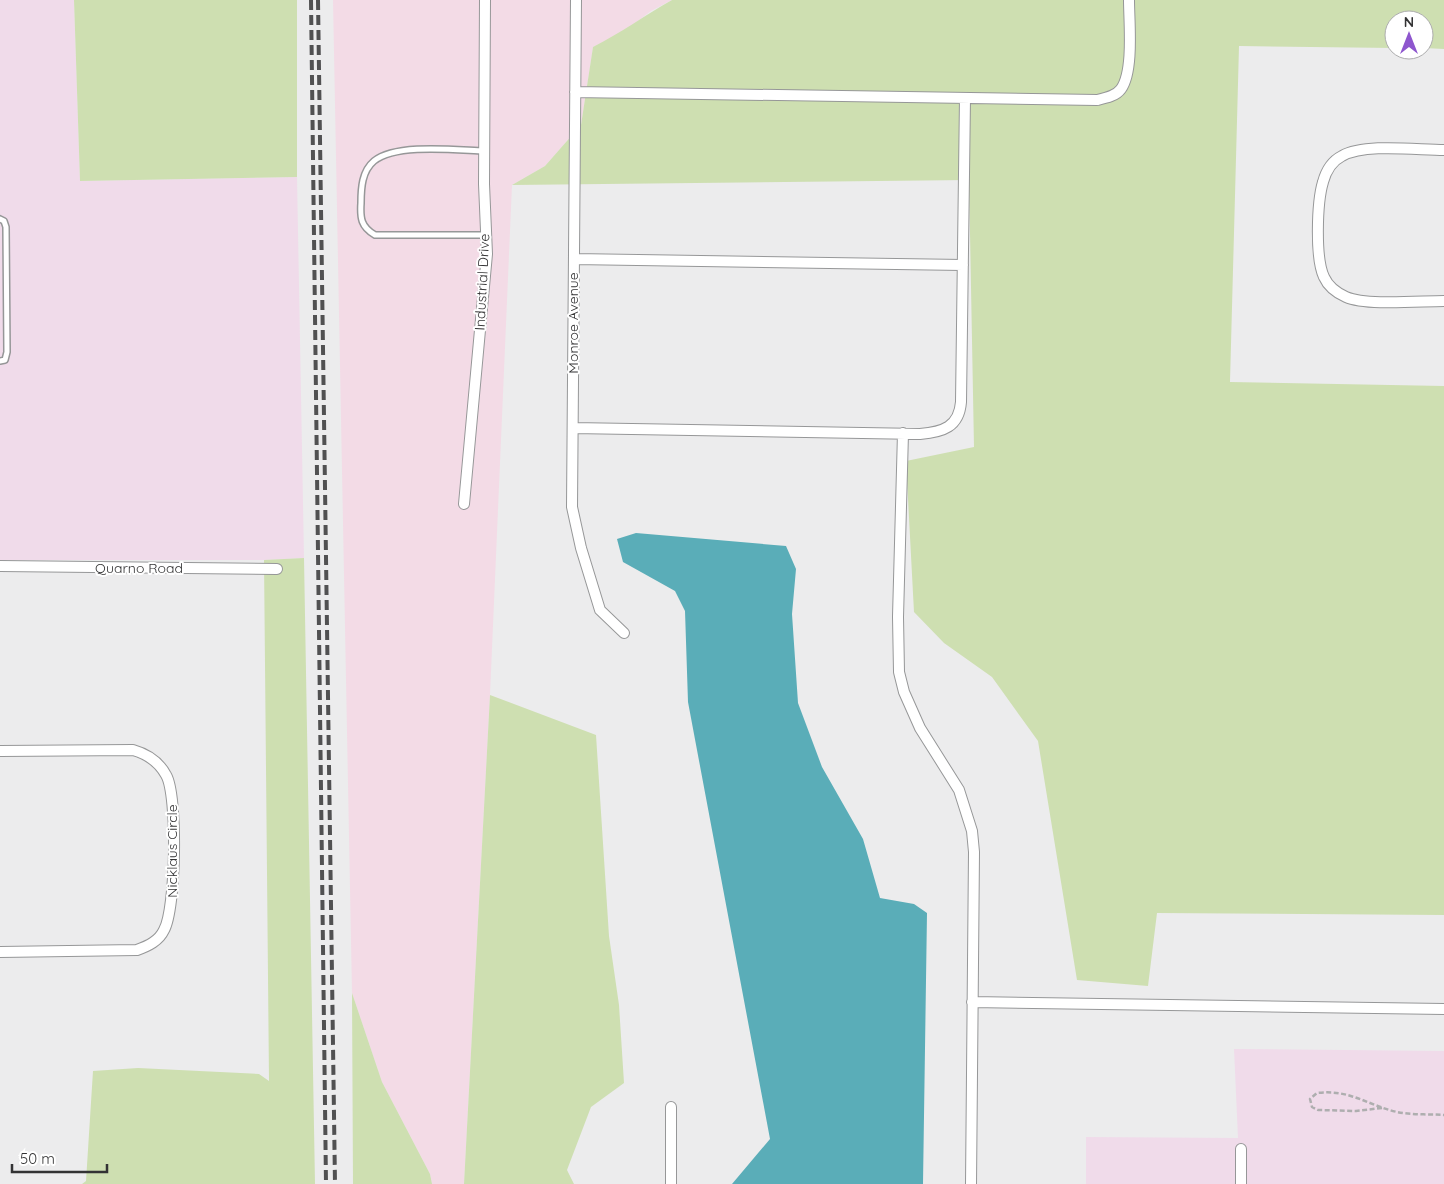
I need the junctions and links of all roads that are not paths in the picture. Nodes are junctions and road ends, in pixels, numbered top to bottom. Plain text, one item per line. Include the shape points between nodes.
1 (485, 0) edge
2 (576, 0) edge
3 (1129, 0) edge
4 (575, 92) junction
5 (964, 98) junction
6 (484, 150) junction
7 (1444, 150) edge
8 (0, 219) edge
9 (486, 235) junction
10 (574, 260) junction
11 (963, 265) junction
12 (1444, 301) edge
13 (0, 361) edge
14 (573, 428) junction
15 (903, 433) junction
16 (464, 504) dead end
17 (0, 566) edge
18 (277, 569) dead end
19 (624, 633) dead end
20 (0, 751) edge
21 (0, 952) edge
22 (972, 1002) junction
23 (1444, 1009) edge
24 (671, 1107) dead end
25 (1241, 1148) dead end
26 (671, 1184) edge
27 (972, 1184) edge
28 (1241, 1184) edge

1 - 6 street, Industrial Drive
2 - 4 street, Monroe Avenue
3 - 5 street via 1126,77 1121,89 1110,97 1097,100
4 - 5 street
4 - 10 street, Monroe Avenue
5 - 11 street
6 - 9 street, Industrial Drive
6 - 9 lane via 412,150 384,154 365,174 361,187 361,221 366,230 375,235
7 - 12 street via 1374,149 1354,150 1343,155 1334,162 1322,183 1320,220 1323,276 1336,291 1354,300
8 - 13 lane via 6,227 8,352 5,360
9 - 16 street, Industrial Drive via 487,254
10 - 11 street
10 - 14 street, Monroe Avenue
11 - 15 street via 960,412 949,428
14 - 15 street
14 - 19 street, Monroe Avenue via 572,507 581,548 600,610
15 - 22 street via 899,672 910,707 959,790 972,831
17 - 18 street, Quarno Road
20 - 21 street, Nicklaus Circle via 133,750 152,758 166,774 171,792 173,894 163,933 137,950
22 - 23 street
22 - 27 street
24 - 26 street
25 - 28 street

